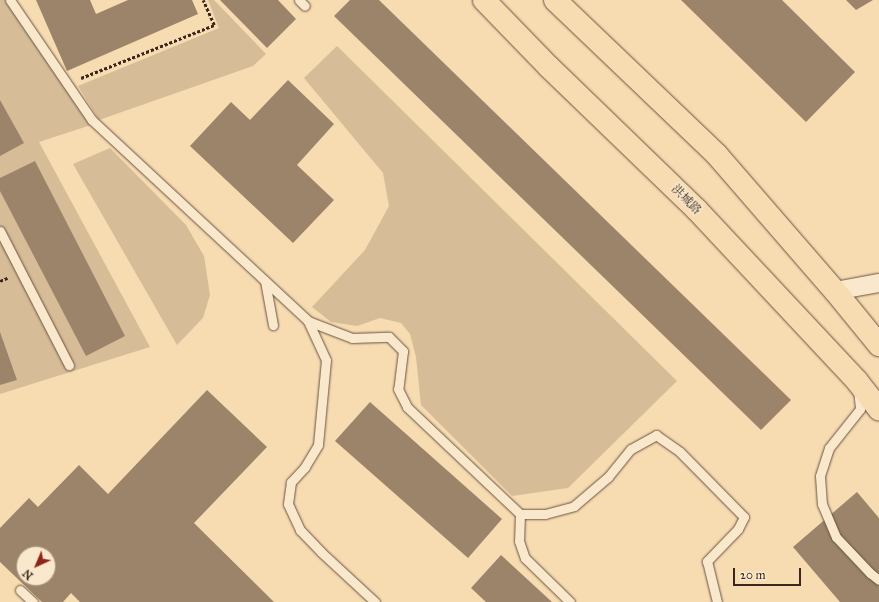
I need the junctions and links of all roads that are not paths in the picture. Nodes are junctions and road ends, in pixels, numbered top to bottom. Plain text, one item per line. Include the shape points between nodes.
1 (10, 0) edge
2 (484, 0) edge
3 (555, 0) edge
4 (0, 230) edge
5 (265, 281) junction
6 (879, 283) edge
7 (835, 291) junction
8 (308, 321) junction
9 (273, 325) dead end
10 (879, 345) edge
11 (69, 365) dead end
12 (857, 382) junction
13 (879, 409) edge
14 (520, 514) junction
15 (879, 580) edge
16 (20, 590) dead end
17 (33, 602) edge
18 (375, 602) edge
19 (570, 602) edge
20 (717, 602) edge

1 - 5 lane via 92,120
2 - 12 highway, 洪城路 via 549,67 697,210
3 - 7 highway via 717,155
4 - 11 lane
5 - 8 lane
5 - 9 lane
6 - 7 street
7 - 10 highway
8 - 14 lane via 352,338 389,337 403,351 398,389 407,406
8 - 18 lane via 326,360 318,444 305,467 291,482 288,504 300,530
12 - 13 highway, 洪城路
12 - 15 lane via 860,409 829,448 820,476 822,504 836,537
14 - 19 lane via 519,541 525,558
14 - 20 lane via 545,514 574,506 608,477 631,449 656,435 680,452 744,517 738,529 707,561
16 - 17 lane

